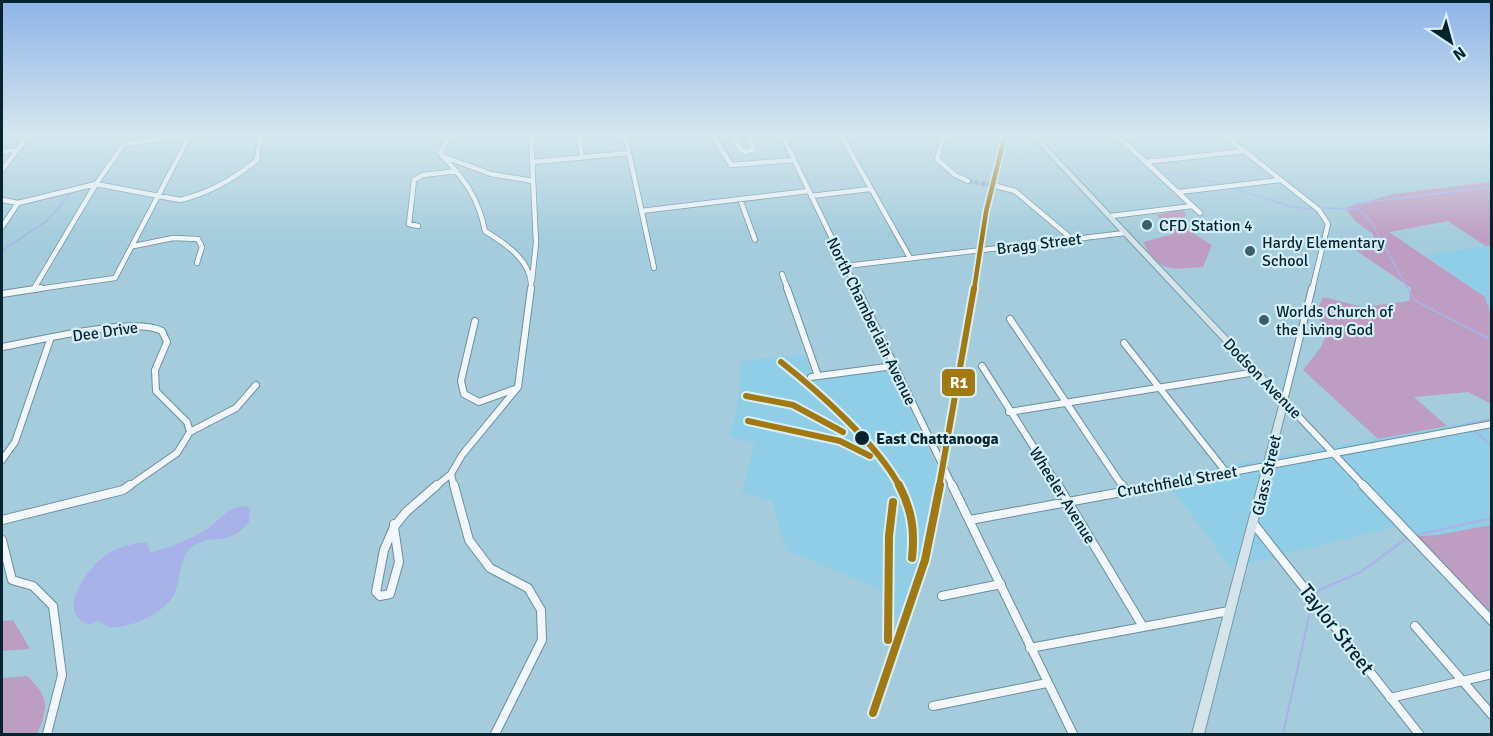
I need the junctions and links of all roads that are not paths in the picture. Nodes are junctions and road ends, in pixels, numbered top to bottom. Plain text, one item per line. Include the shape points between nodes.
1 (106, 169) edge
2 (173, 169) edge
3 (247, 169) edge
4 (478, 169) edge
5 (534, 169) edge
6 (632, 169) edge
7 (799, 169) edge
8 (859, 169) edge
9 (949, 169) edge
10 (1066, 169) edge
11 (1154, 169) edge
12 (1267, 169) edge
13 (457, 171) joint
14 (1281, 180) junction
15 (533, 181) junction
16 (968, 181) tunnel mouth
17 (96, 184) junction
18 (996, 186) tunnel mouth
19 (870, 189) junction
20 (1179, 192) junction
21 (810, 193) junction
22 (159, 197) junction
23 (740, 199) junction
24 (2, 200) edge
25 (18, 203) junction
26 (1192, 206) junction
27 (642, 211) junction
28 (1200, 213) dead end
29 (1110, 216) junction
30 (418, 226) dead end
31 (2, 227) edge
32 (1125, 233) junction
33 (1072, 238) junction
34 (755, 240) dead end
35 (134, 246) junction
36 (910, 258) junction
37 (197, 263) dead end
38 (846, 266) junction
39 (654, 268) dead end
40 (782, 274) dead end
41 (532, 281) junction
42 (33, 290) junction
43 (2, 294) edge
44 (1010, 319) dead end
45 (475, 321) dead end
46 (50, 340) junction
47 (1124, 343) dead end
48 (2, 347) edge
49 (894, 366) junction
50 (982, 366) dead end
51 (1256, 372) junction
52 (256, 385) dead end
53 (518, 387) junction
54 (1159, 388) junction
55 (1284, 401) junction
56 (1067, 403) junction
57 (1009, 412) junction
58 (1491, 424) edge
59 (190, 432) junction
60 (1334, 452) junction
61 (2, 460) edge
62 (1267, 464) junction
63 (1226, 472) junction
64 (452, 474) junction
65 (1125, 490) junction
66 (1069, 501) junction
67 (2, 520) edge
68 (970, 520) junction
69 (394, 524) junction
70 (1254, 524) junction
71 (2, 540) edge
72 (1001, 584) junction
73 (942, 596) dead end
74 (1229, 611) junction
75 (1491, 621) edge
76 (1142, 625) junction
77 (1415, 626) dead end
78 (1030, 648) junction
79 (1491, 674) edge
80 (1462, 681) junction
81 (1047, 683) junction
82 (1390, 698) junction
83 (933, 706) dead end
84 (1491, 715) edge
85 (47, 735) edge
86 (495, 735) edge
87 (1072, 735) edge
88 (1198, 735) edge
89 (1419, 735) edge

1 - 17 street
2 - 22 street
3 - 22 street via 193,198
4 - 15 street
5 - 15 street
6 - 27 street
7 - 21 street, North Chamberlain Avenue
8 - 19 street
9 - 16 street
10 - 29 main road, Dodson Avenue
11 - 20 street
12 - 14 street
13 - 30 street via 423,175 414,180 409,224
13 - 41 street via 480,205 485,231 515,250
14 - 20 street
14 - 55 street, Glass Street via 1324,216 1327,234
15 - 41 street via 536,243
17 - 22 street
17 - 25 street
17 - 42 street
18 - 33 street via 1015,191
19 - 21 street
19 - 36 street
20 - 26 street
21 - 23 street
21 - 38 street, North Chamberlain Avenue
22 - 35 street
23 - 27 street
23 - 34 street
24 - 25 street
25 - 31 street
26 - 28 street
26 - 29 street
27 - 39 street
29 - 32 main road, Dodson Avenue
32 - 33 street, Bragg Street
32 - 51 main road, Dodson Avenue
33 - 36 street, Bragg Street
35 - 37 street via 165,238 198,239 202,247
35 - 42 street via 115,278
36 - 38 street, Bragg Street
38 - 49 street, North Chamberlain Avenue
40 - 49 street via 814,376
41 - 53 street
42 - 43 street
44 - 56 street
45 - 53 street via 461,381 464,394 479,402
46 - 48 street, Dee Drive
46 - 59 street, Dee Drive via 139,325 161,329 168,342 156,366 156,391 187,422
46 - 61 street via 15,442
47 - 54 street
49 - 68 street, North Chamberlain Avenue
50 - 57 street, Wheeler Avenue
51 - 54 street
51 - 55 main road, Dodson Avenue
52 - 59 street via 249,397 229,413
53 - 64 street via 462,455
54 - 56 street
54 - 63 street
55 - 60 street, Dodson Avenue
55 - 62 main road, Glass Street
56 - 57 street
56 - 65 street
57 - 66 street, Wheeler Avenue
58 - 60 street, Crutchfield Street
59 - 67 street via 177,453 123,490
60 - 62 street, Crutchfield Street
60 - 75 street, Dodson Avenue
62 - 63 street, Crutchfield Street
62 - 70 main road, Glass Street
63 - 65 street, Crutchfield Street
64 - 69 street
64 - 86 street via 469,540 490,568 528,588 541,610 542,640
65 - 66 street, Crutchfield Street
66 - 68 street, Crutchfield Street
66 - 76 street, Wheeler Avenue
68 - 72 street, North Chamberlain Avenue
69 - 69 street via 384,545 376,592 380,596 390,594 399,562
70 - 74 main road, Glass Street
70 - 82 street, Taylor Street
71 - 85 street via 12,580 33,586 53,606 62,675
72 - 73 street
72 - 78 street, North Chamberlain Avenue
74 - 76 street
74 - 88 main road, Glass Street
76 - 78 street
77 - 80 street
78 - 81 street, North Chamberlain Avenue
79 - 80 street
80 - 82 street
80 - 84 street
81 - 83 street
81 - 87 street, North Chamberlain Avenue
82 - 89 street, Taylor Street

